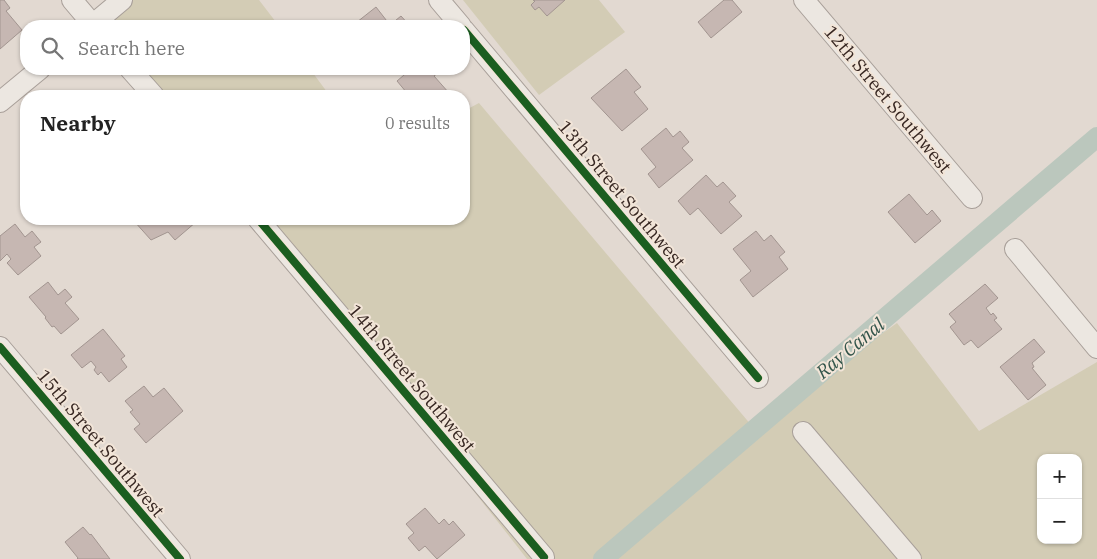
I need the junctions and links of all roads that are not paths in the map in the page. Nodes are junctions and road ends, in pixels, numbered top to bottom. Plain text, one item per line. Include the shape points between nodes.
1 (72, 0) edge
2 (122, 0) edge
3 (439, 0) edge
4 (804, 0) edge
5 (87, 20) edge
6 (99, 20) edge
7 (456, 20) edge
8 (470, 37) edge
9 (33, 75) edge
10 (135, 75) edge
11 (149, 90) edge
12 (0, 102) edge
13 (972, 198) dead end
14 (263, 225) edge
15 (1015, 249) dead end
16 (0, 347) edge
17 (1097, 348) edge
18 (758, 378) dead end
19 (803, 432) dead end
20 (544, 557) dead end
21 (180, 559) edge
22 (911, 559) edge

1 - 5 street
2 - 6 street
3 - 7 street
4 - 13 street, 12th Street Southwest
8 - 18 street, 13th Street Southwest
9 - 12 street
10 - 11 street
14 - 20 street, 14th Street Southwest
15 - 17 street
16 - 21 street, 15th Street Southwest
19 - 22 street

